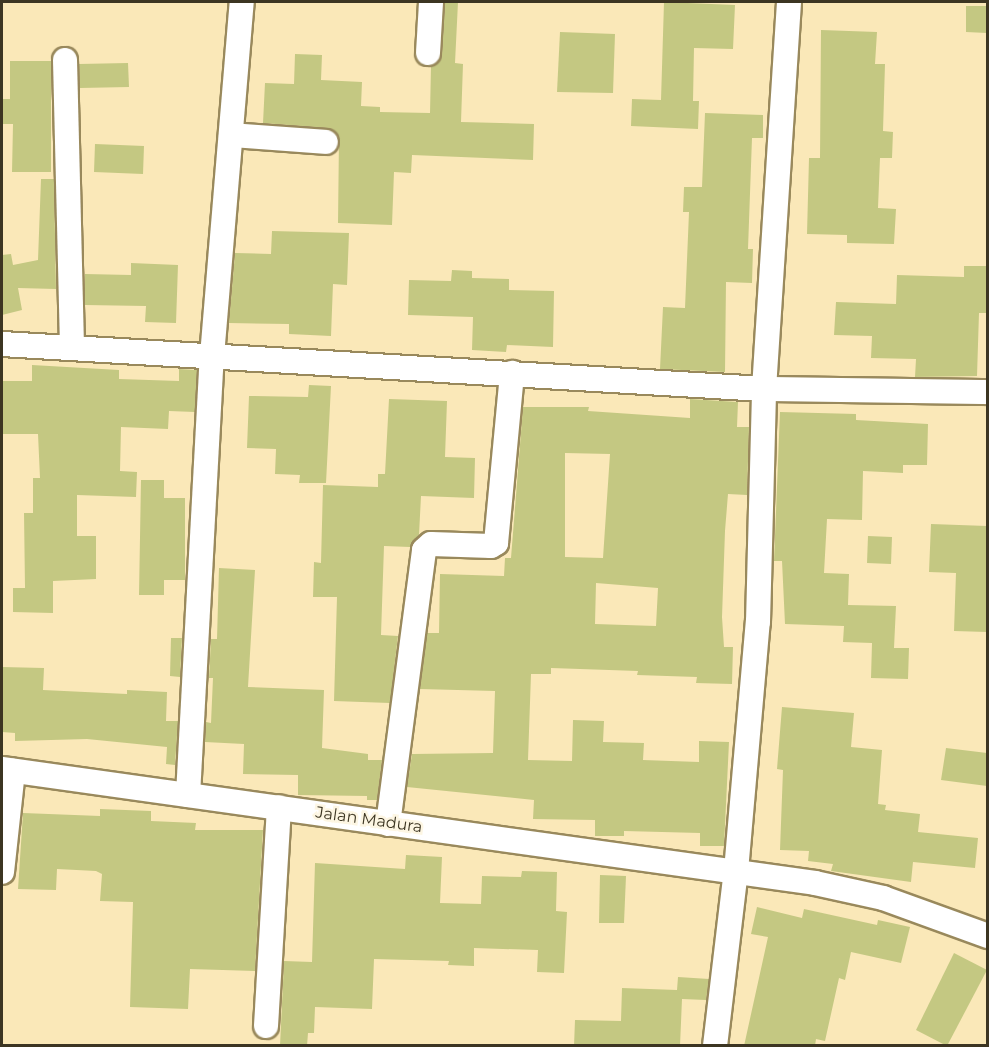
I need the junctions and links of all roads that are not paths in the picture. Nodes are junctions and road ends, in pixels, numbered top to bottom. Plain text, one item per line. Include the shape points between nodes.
1 (242, 2) edge
2 (431, 2) edge
3 (789, 2) edge
4 (428, 53) dead end
5 (65, 60) dead end
6 (231, 135) junction
7 (326, 142) dead end
8 (2, 344) edge
9 (72, 348) junction
10 (212, 356) junction
11 (512, 374) junction
12 (764, 389) junction
13 (987, 392) edge
14 (7, 770) edge
15 (188, 795) junction
16 (279, 807) junction
17 (388, 824) junction
18 (2, 872) edge
19 (736, 872) junction
20 (987, 936) edge
21 (266, 1026) dead end
22 (715, 1046) edge

1 - 6 street
2 - 4 street
3 - 12 street
5 - 9 street
6 - 7 street
6 - 10 street
8 - 9 street
9 - 10 street
10 - 11 street
10 - 15 street
11 - 12 street
11 - 17 street via 496,543 430,544 424,550
12 - 13 street
12 - 19 street via 758,622
14 - 15 street, Jalan Madura
14 - 18 street
15 - 16 street, Jalan Madura
16 - 17 street, Jalan Madura
16 - 21 street
17 - 19 street, Jalan Madura
19 - 20 street, Jalan Madura via 883,897
19 - 22 street

